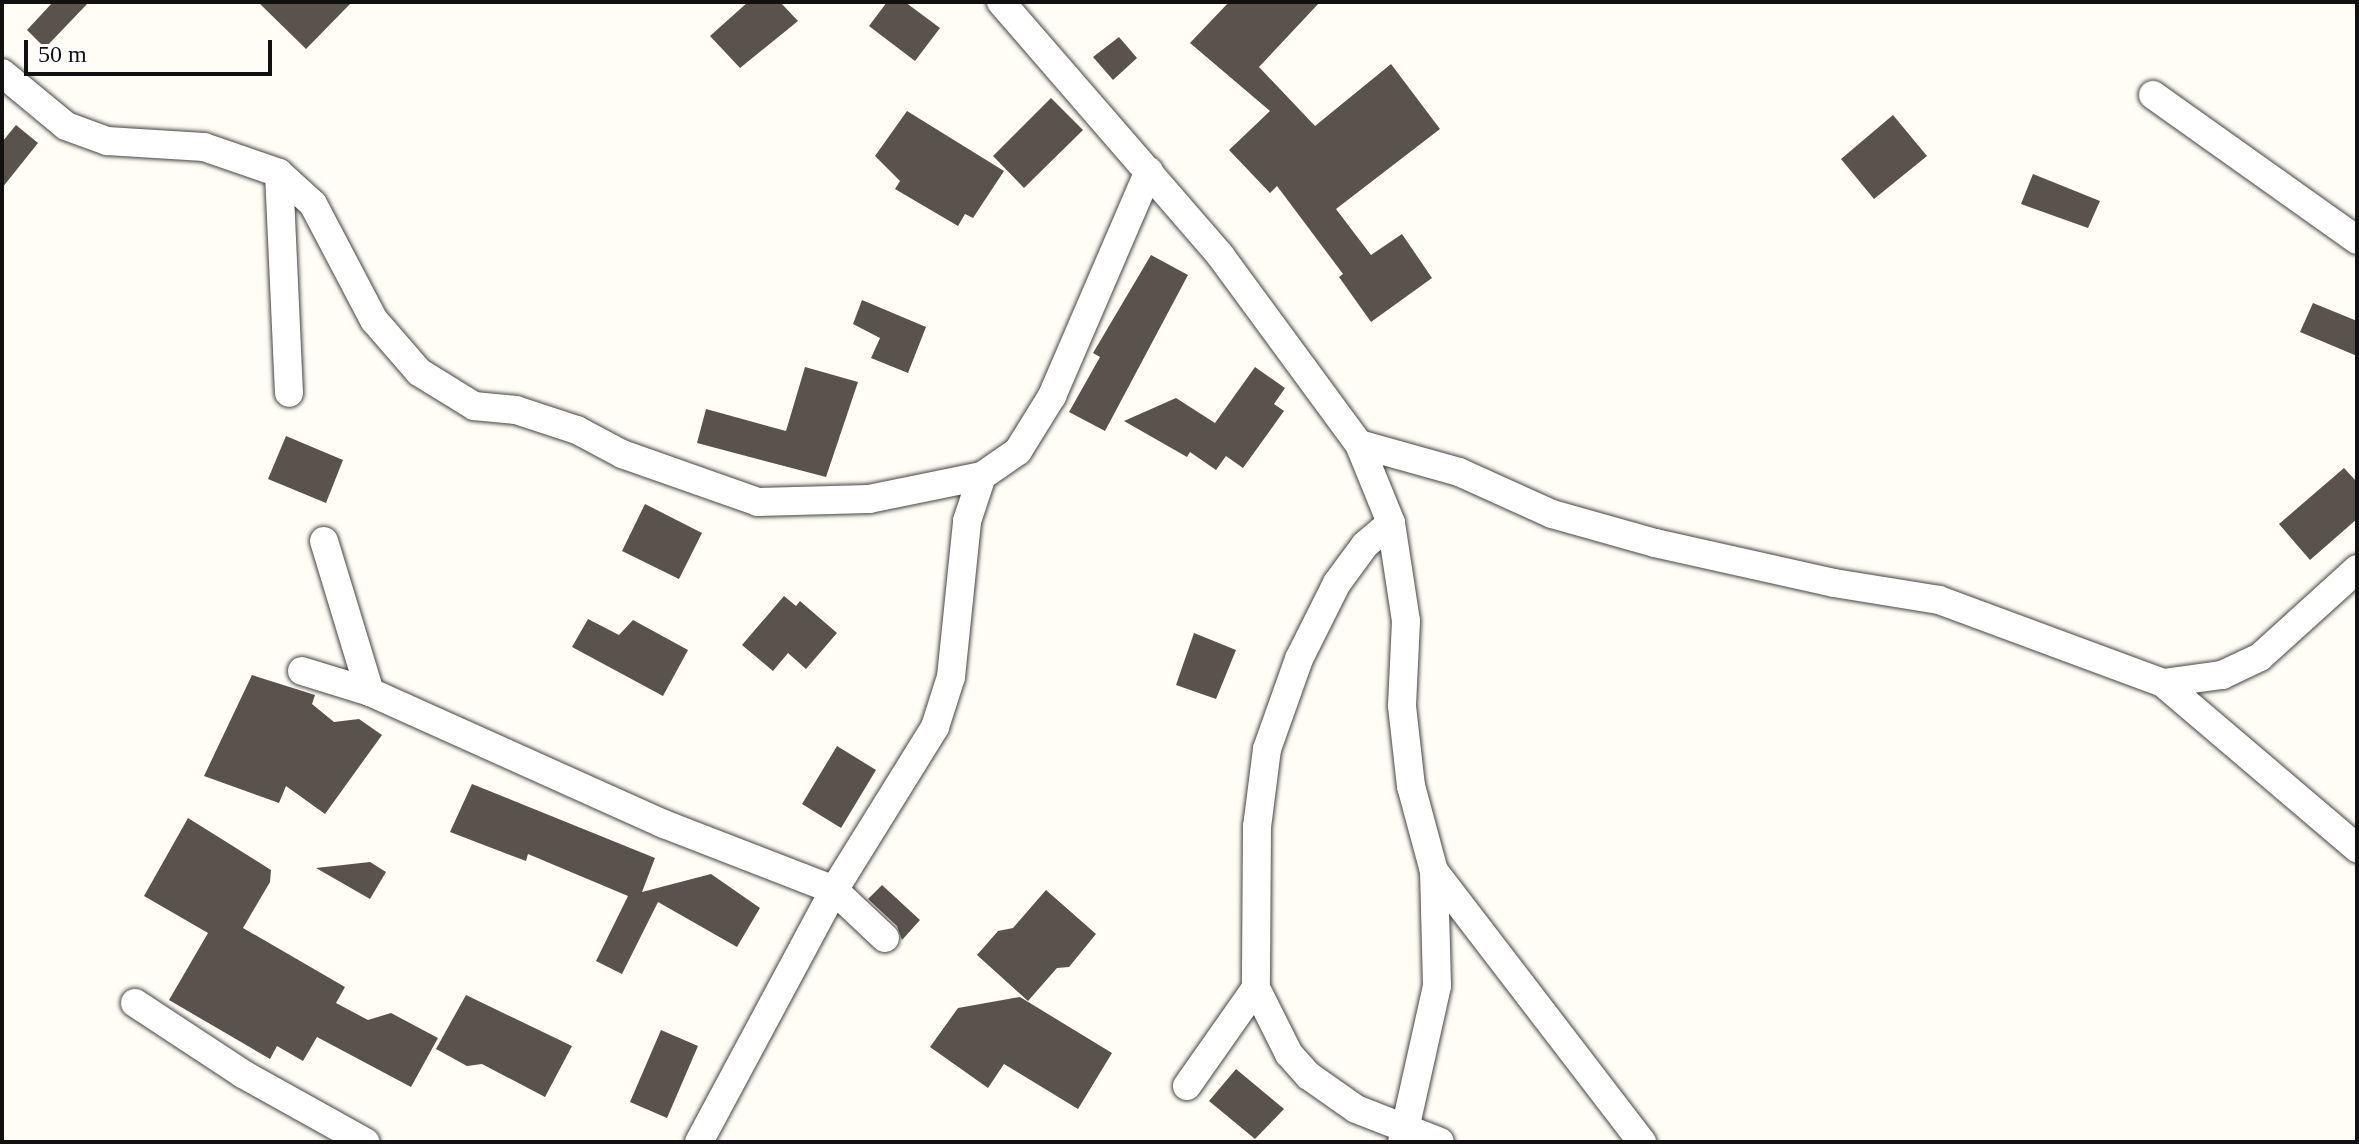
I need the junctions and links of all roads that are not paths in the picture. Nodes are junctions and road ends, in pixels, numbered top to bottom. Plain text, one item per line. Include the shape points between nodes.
1 (1011, 7) edge
2 (2, 73) edge
3 (2153, 95) dead end
4 (1149, 171) junction
5 (279, 173) junction
6 (2357, 240) edge
7 (289, 393) dead end
8 (1359, 444) junction
9 (982, 476) junction
10 (1391, 523) junction
11 (324, 541) dead end
12 (2357, 569) edge
13 (302, 671) dead end
14 (2163, 683) junction
15 (370, 692) junction
16 (2357, 848) edge
17 (1434, 871) junction
18 (834, 890) junction
19 (885, 938) dead end
20 (1256, 988) junction
21 (135, 1003) dead end
22 (1187, 1086) dead end
23 (1403, 1137) edge
24 (365, 1142) edge
25 (699, 1142) edge
26 (1440, 1142) edge
27 (1642, 1142) edge

1 - 4 street
2 - 5 street via 66,126 93,136 204,147
3 - 6 street
4 - 8 street via 1220,255
4 - 9 street via 1052,396 1018,451
5 - 7 street
5 - 9 street via 313,204 374,320 419,372 474,406 516,410 577,430 622,454 758,502 869,499
8 - 10 street
8 - 14 street via 1459,472 1552,514 1655,543 1939,600
9 - 18 street via 967,521 951,677 935,727
10 - 17 street via 1406,621 1402,706 1411,786
10 - 20 street via 1365,545 1337,583 1299,659 1267,749 1257,827
11 - 15 street
12 - 14 street via 2260,657 2222,675
13 - 15 street
14 - 16 street
15 - 18 street via 664,824
17 - 23 street via 1437,986
17 - 27 street
18 - 19 street
18 - 25 street
20 - 22 street
20 - 23 street via 1289,1054 1309,1076
21 - 24 street via 243,1074
23 - 26 street

